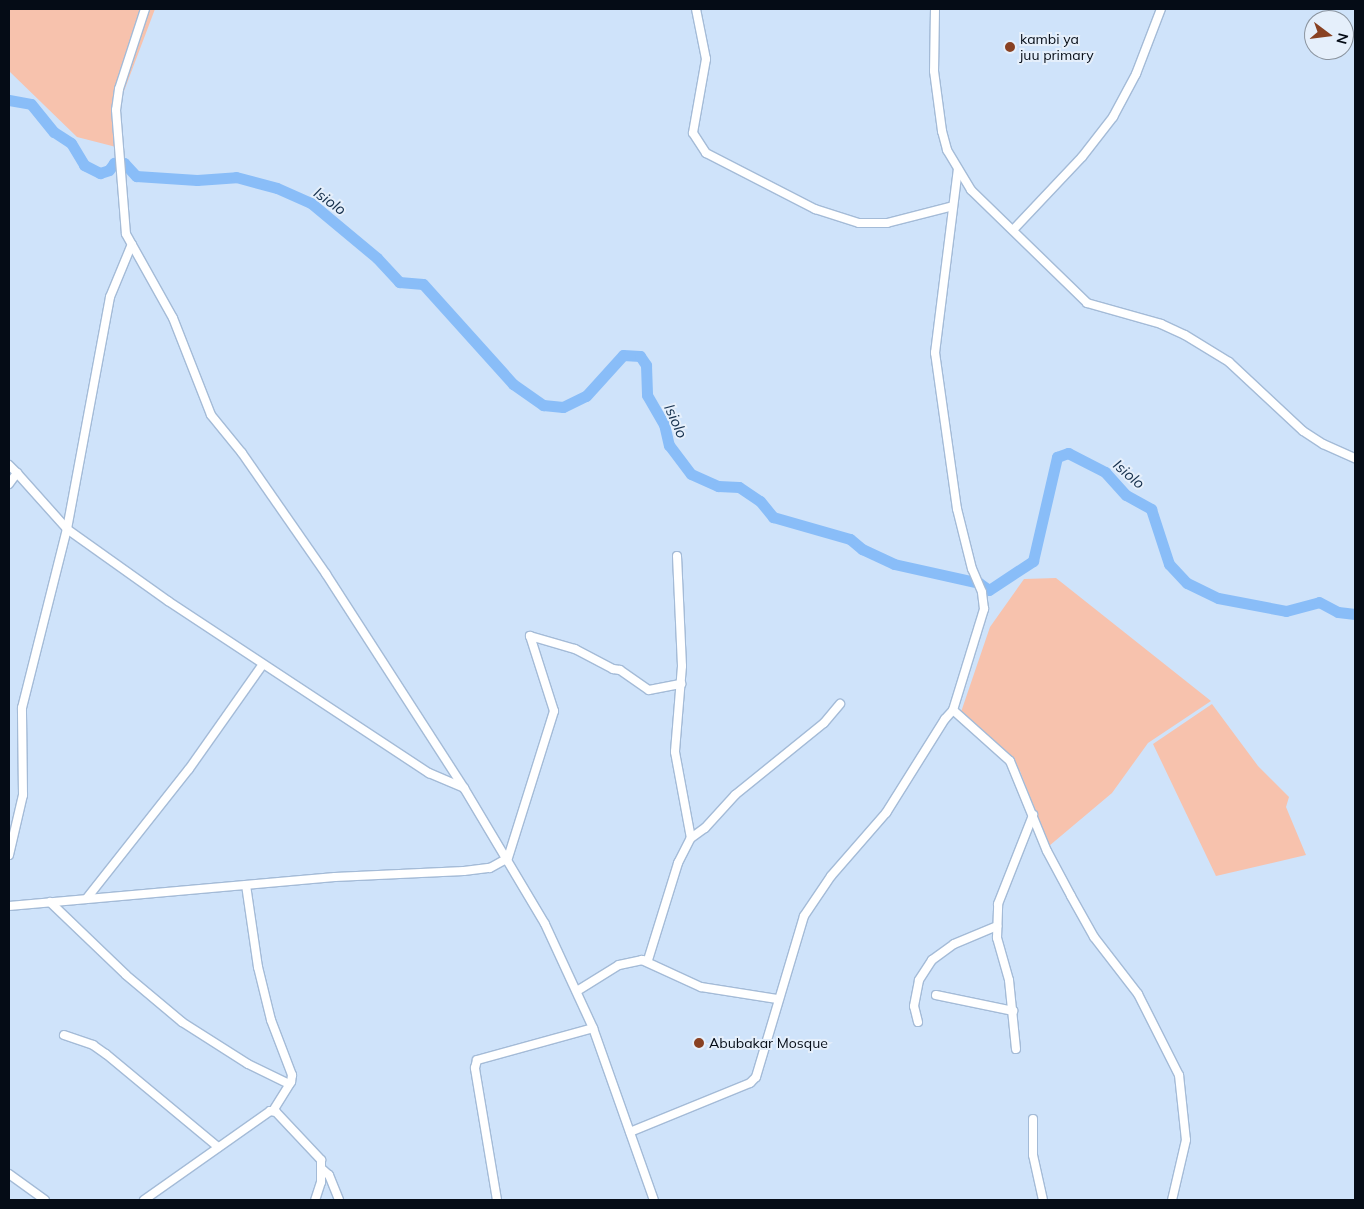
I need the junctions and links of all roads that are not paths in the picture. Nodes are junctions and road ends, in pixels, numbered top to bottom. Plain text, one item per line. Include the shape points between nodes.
1 (144, 9) edge
2 (696, 9) edge
3 (936, 9) edge
4 (1162, 9) edge
5 (958, 169) junction
6 (953, 206) junction
7 (1013, 230) junction
8 (132, 244) junction
9 (1355, 458) edge
10 (9, 465) edge
11 (17, 473) junction
12 (9, 484) edge
13 (67, 529) junction
14 (677, 556) dead end
15 (263, 664) junction
16 (681, 684) junction
17 (840, 704) dead end
18 (953, 710) junction
19 (464, 788) junction
20 (1033, 815) junction
21 (691, 838) junction
22 (9, 854) edge
23 (507, 860) junction
24 (246, 885) junction
25 (87, 898) junction
26 (50, 902) junction
27 (9, 906) edge
28 (997, 926) junction
29 (648, 960) junction
30 (577, 991) junction
31 (936, 995) dead end
32 (777, 999) junction
33 (1013, 1010) junction
34 (918, 1022) dead end
35 (593, 1028) junction
36 (64, 1035) dead end
37 (1016, 1049) dead end
38 (289, 1084) junction
39 (273, 1111) junction
40 (1033, 1119) dead end
41 (630, 1132) junction
42 (218, 1147) junction
43 (322, 1169) junction
44 (9, 1174) edge
45 (45, 1200) edge
46 (144, 1200) edge
47 (315, 1200) edge
48 (339, 1200) edge
49 (497, 1200) edge
50 (654, 1200) edge
51 (1043, 1200) edge
52 (1172, 1200) edge

1 - 8 street via 118,89 116,110 122,222
2 - 6 street via 706,59 693,133 706,153 783,194 852,222 887,223
3 - 5 street via 934,71 937,103 947,150
4 - 7 street via 1136,74 1113,118 1082,157
5 - 6 street
5 - 7 street via 971,190
6 - 18 street via 936,333 937,380 957,510 972,569 982,592 984,609
7 - 9 street via 1087,303 1161,324 1185,335 1229,362 1303,431
8 - 13 street via 110,298 97,352
8 - 19 street via 183,340 211,415 242,453 326,574
10 - 11 street
11 - 12 street
11 - 13 street
13 - 15 street
13 - 22 street via 22,708 23,795
14 - 16 street via 682,622
15 - 19 street via 429,773
15 - 25 street via 189,769
16 - 21 street via 674,752
16 - 23 street via 649,690 620,670 575,649 530,636 554,712
17 - 21 street via 824,723 735,795 705,828
18 - 20 street via 1010,761
18 - 32 street via 944,719 886,813 804,916
19 - 23 street
20 - 28 street via 998,904
20 - 52 street via 1047,851 1085,921 1138,994 1179,1075 1186,1140
21 - 29 street via 678,863
23 - 24 street via 490,868 464,871
23 - 30 street via 545,924
24 - 25 street
24 - 38 street via 258,967 271,1020 292,1075
25 - 26 street
26 - 27 street
26 - 38 street via 126,975 182,1022 248,1064
28 - 33 street
28 - 34 street via 954,944 932,960 919,980 914,1006
29 - 30 street via 619,965
29 - 32 street via 673,976 701,987
30 - 35 street
31 - 33 street
32 - 41 street via 760,1070 750,1083
33 - 37 street
35 - 41 street
35 - 49 street via 477,1060
36 - 42 street via 93,1045 112,1058
38 - 39 street
39 - 42 street
39 - 43 street via 321,1160
40 - 51 street via 1033,1155
41 - 50 street
42 - 46 street
43 - 47 street
43 - 48 street via 329,1175
44 - 45 street

